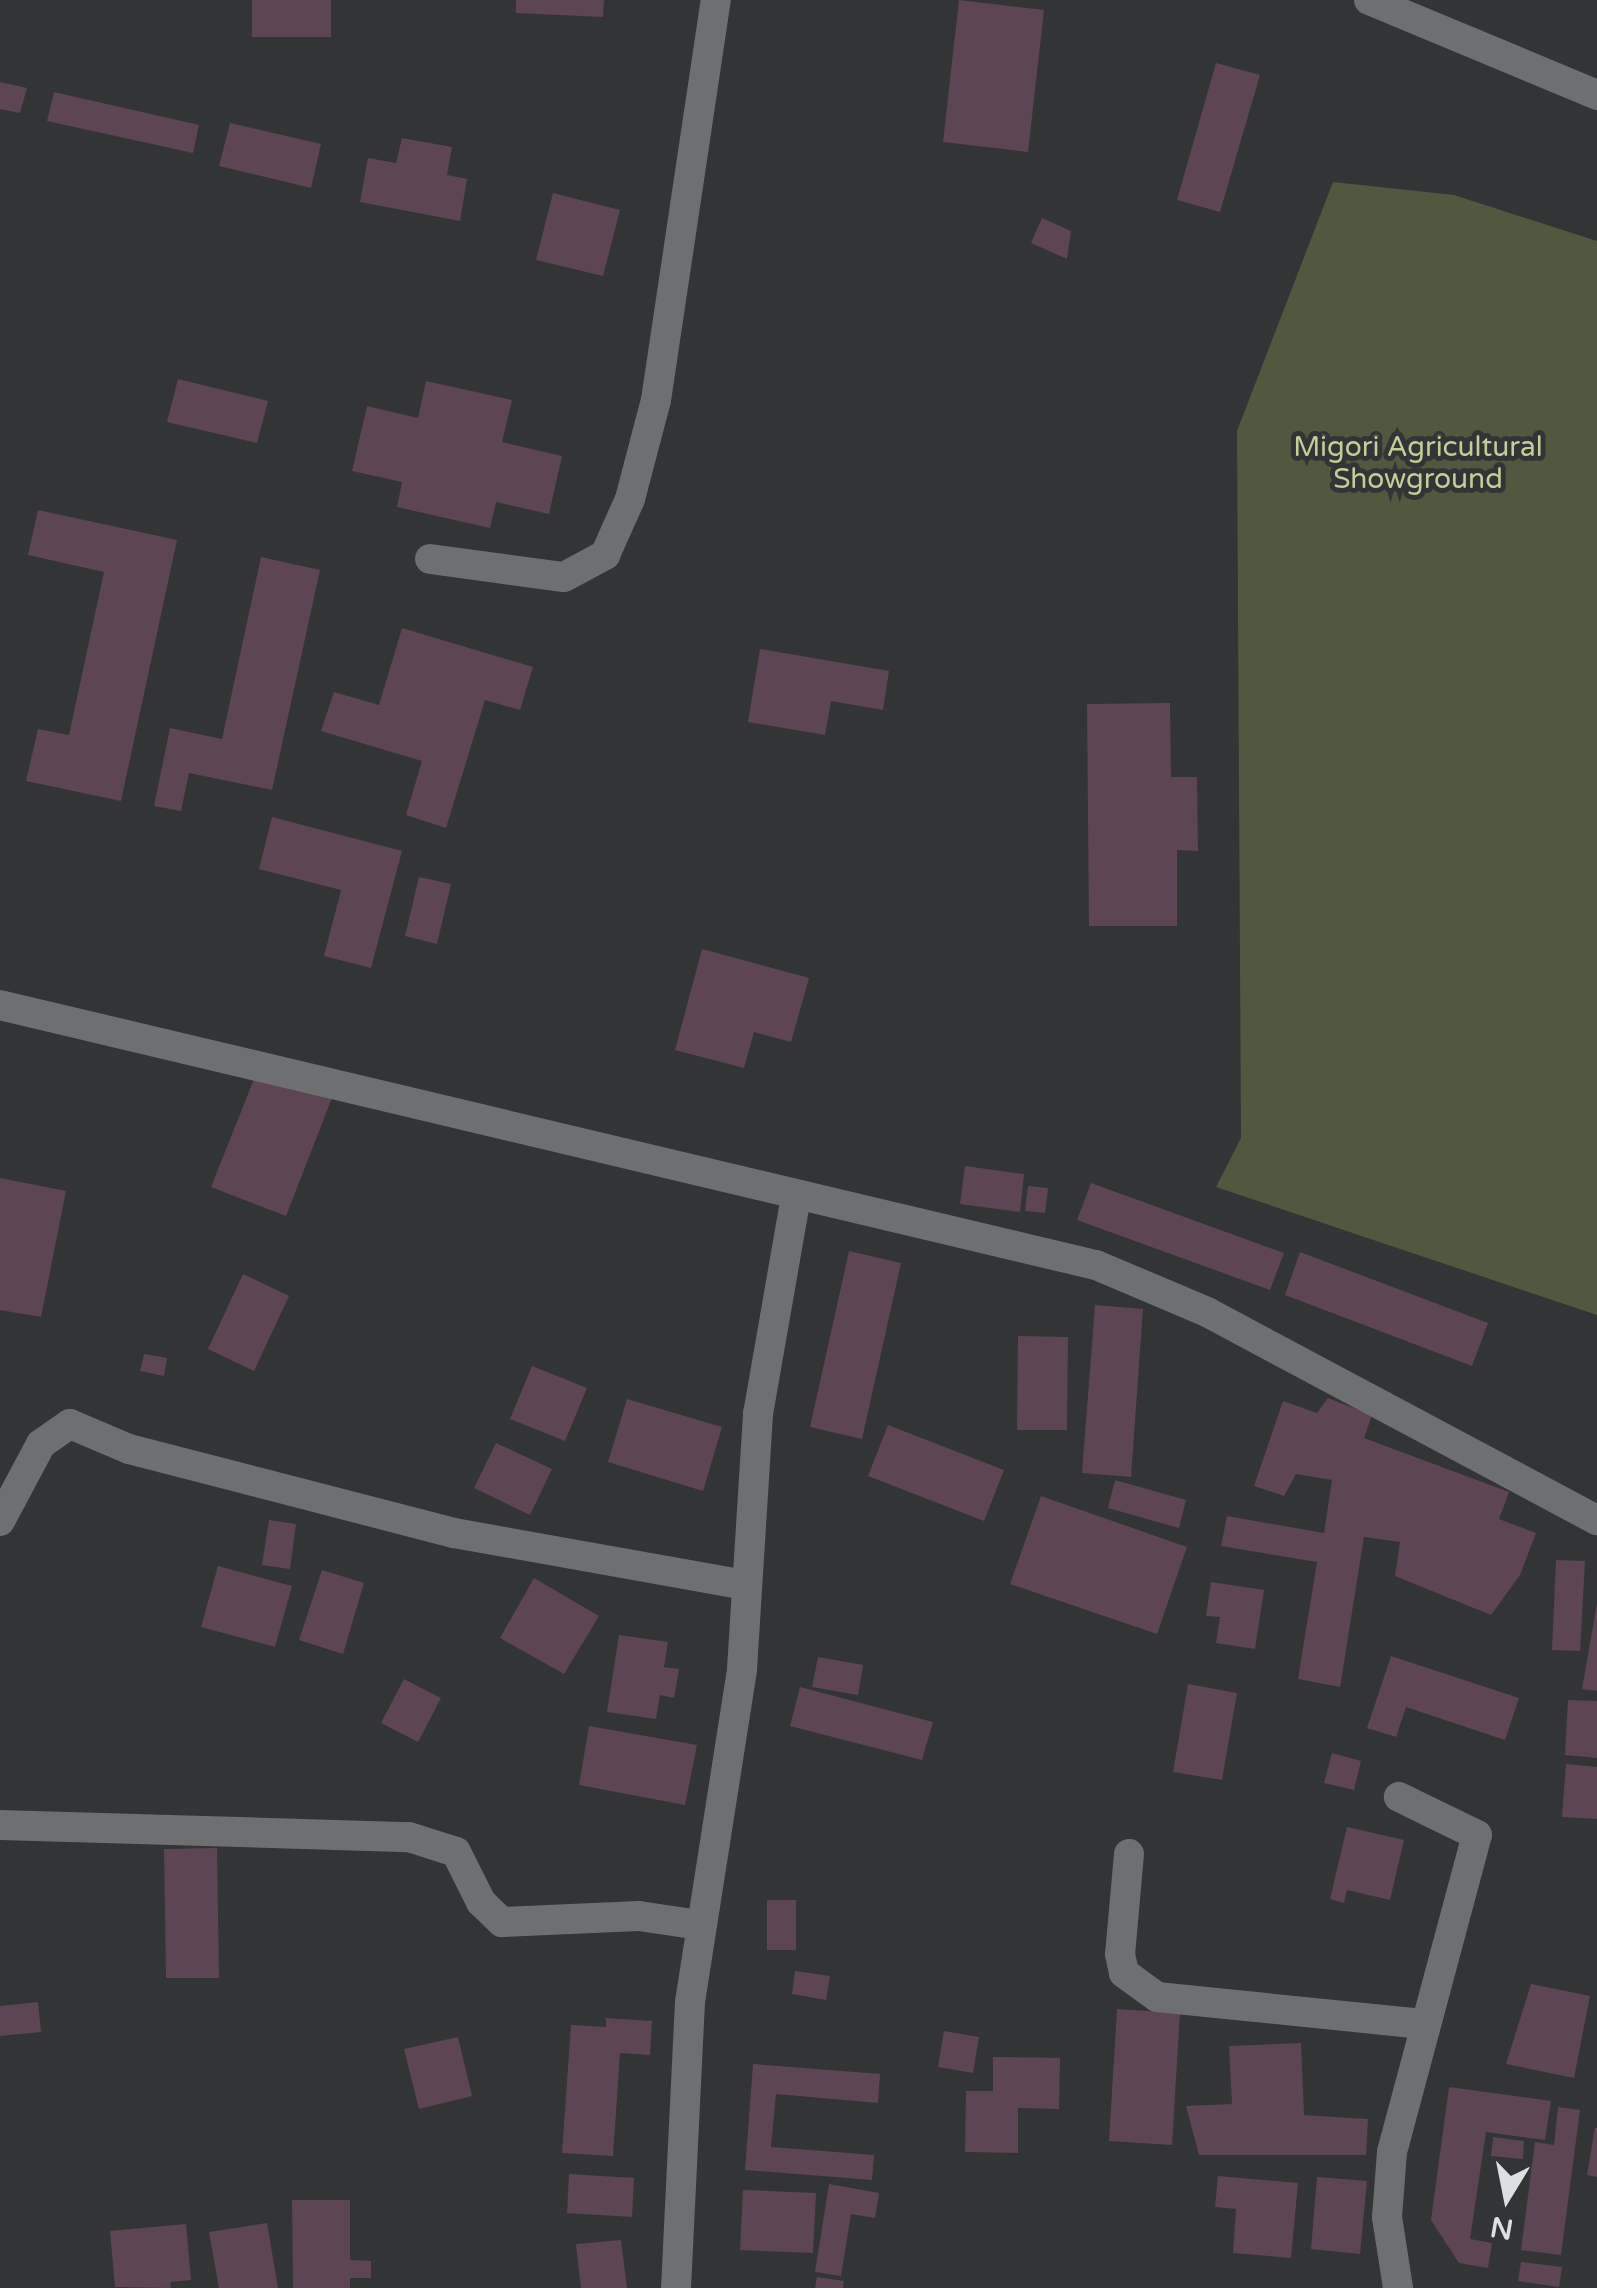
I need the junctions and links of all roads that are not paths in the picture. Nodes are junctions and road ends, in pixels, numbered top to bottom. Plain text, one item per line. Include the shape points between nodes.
1 (716, 0) edge
2 (1369, 0) edge
3 (1597, 95) edge
4 (430, 559) dead end
5 (0, 1005) edge
6 (796, 1196) junction
7 (1597, 1520) edge
8 (0, 1521) edge
9 (745, 1585) junction
10 (1399, 1798) dead end
11 (0, 1825) edge
12 (1128, 1854) dead end
13 (699, 1925) junction
14 (1421, 2024) junction
15 (676, 2288) edge
16 (1398, 2288) edge

1 - 4 street via 656,400 630,498 605,555 564,577
2 - 3 street
5 - 6 street via 378,1089
6 - 7 street via 1024,1243 1096,1266 1258,1338
6 - 9 street via 758,1414
8 - 9 street via 42,1444 70,1424 129,1448 454,1533
9 - 13 street via 730,1759
10 - 14 street via 1477,1835
11 - 13 street via 409,1836 456,1852 481,1902 502,1922 640,1916
12 - 14 street via 1124,1974 1157,1997
13 - 15 street via 684,2068
14 - 16 street via 1392,2152 1387,2217

